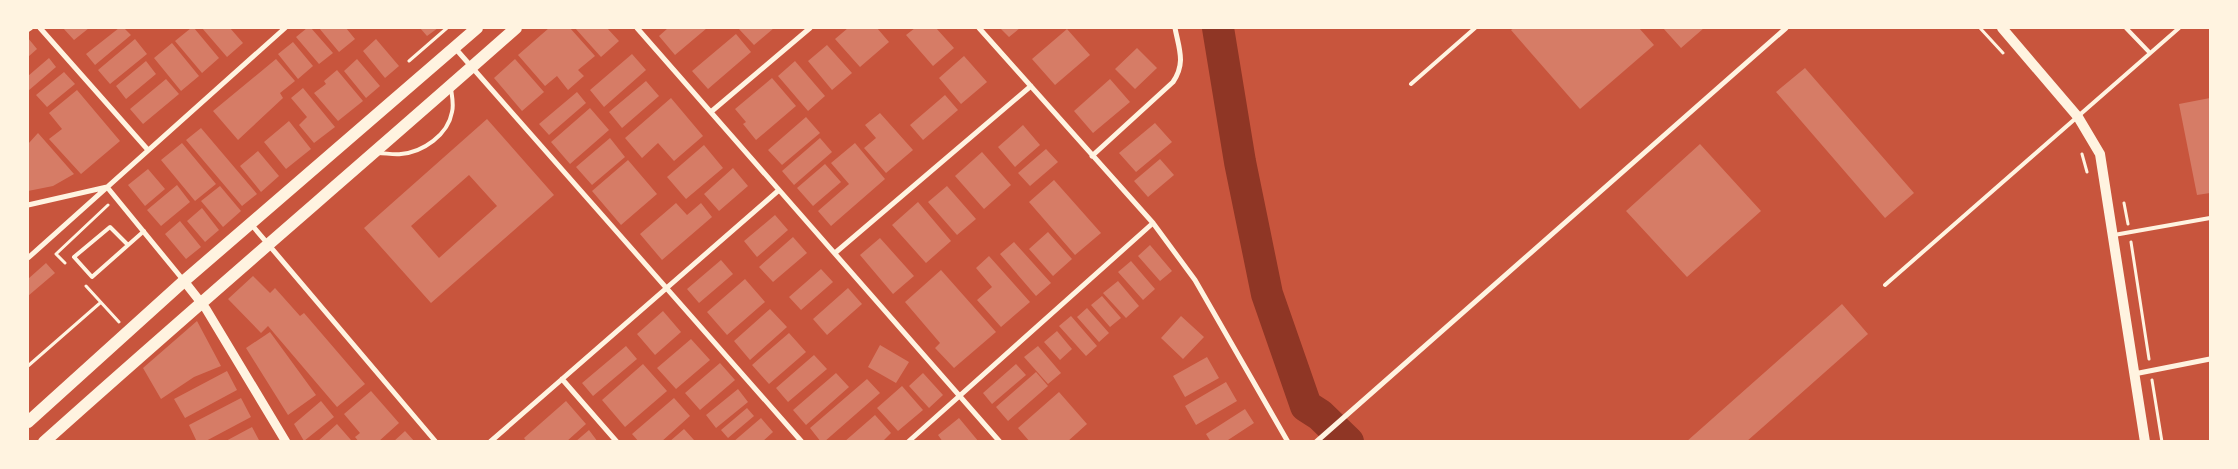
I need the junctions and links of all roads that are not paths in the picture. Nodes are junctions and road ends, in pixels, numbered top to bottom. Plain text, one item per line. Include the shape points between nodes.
1 (31, 28) edge
2 (40, 28) edge
3 (285, 28) edge
4 (477, 28) edge
5 (516, 28) edge
6 (637, 28) edge
7 (810, 28) edge
8 (979, 28) edge
9 (1175, 28) edge
10 (1475, 28) edge
11 (1786, 28) edge
12 (2126, 28) edge
13 (2179, 28) edge
14 (2006, 29) edge
15 (28, 30) edge
16 (454, 47) junction
17 (2150, 53) junction
18 (472, 67) junction
19 (1411, 84) dead end
20 (451, 86) junction
21 (1031, 86) junction
22 (712, 111) junction
23 (2078, 116) junction
24 (148, 150) junction
25 (375, 152) junction
26 (1092, 156) junction
27 (106, 187) junction
28 (779, 190) junction
29 (28, 205) edge
30 (2210, 218) edge
31 (1153, 223) junction
32 (250, 224) junction
33 (144, 231) junction
34 (2112, 235) junction
35 (267, 244) junction
36 (128, 245) junction
37 (835, 253) junction
38 (28, 258) edge
39 (184, 281) junction
40 (1885, 285) dead end
41 (667, 287) junction
42 (201, 302) junction
43 (2210, 359) edge
44 (2134, 374) junction
45 (562, 379) junction
46 (960, 397) junction
47 (28, 422) edge
48 (44, 442) edge
49 (286, 442) edge
50 (436, 442) edge
51 (490, 442) edge
52 (617, 442) edge
53 (802, 442) edge
54 (908, 442) edge
55 (1000, 442) edge
56 (1288, 442) edge
57 (1316, 442) edge
58 (2145, 442) edge

1 - 15 lane
2 - 24 street
3 - 24 street
4 - 16 main road
5 - 18 main road
6 - 22 street
7 - 22 street
8 - 21 street
9 - 26 street via 1182,64 1173,82
10 - 19 lane
11 - 57 street
12 - 17 lane
13 - 17 lane
14 - 23 main road
16 - 18 street
16 - 32 main road
17 - 23 lane
18 - 20 main road
18 - 41 street
20 - 25 main road
20 - 25 lane via 453,110 440,136 416,151 400,155
21 - 26 street
21 - 37 street
22 - 28 street
23 - 34 main road via 2100,154
23 - 40 lane
24 - 27 street
25 - 35 main road
26 - 31 street
27 - 29 street
27 - 33 street
27 - 38 street
28 - 37 street
28 - 41 street
30 - 34 lane
31 - 46 street
31 - 56 street via 1195,280
32 - 35 street
32 - 39 main road
33 - 36 lane
33 - 39 street
34 - 44 main road
35 - 42 main road
35 - 50 street
36 - 36 lane via 92,277 74,258 110,227
37 - 46 street
39 - 42 street
39 - 47 main road
41 - 45 street
41 - 53 street
42 - 48 main road
42 - 49 street
43 - 44 street
44 - 58 main road
45 - 51 street
45 - 52 street
46 - 54 street
46 - 55 street

